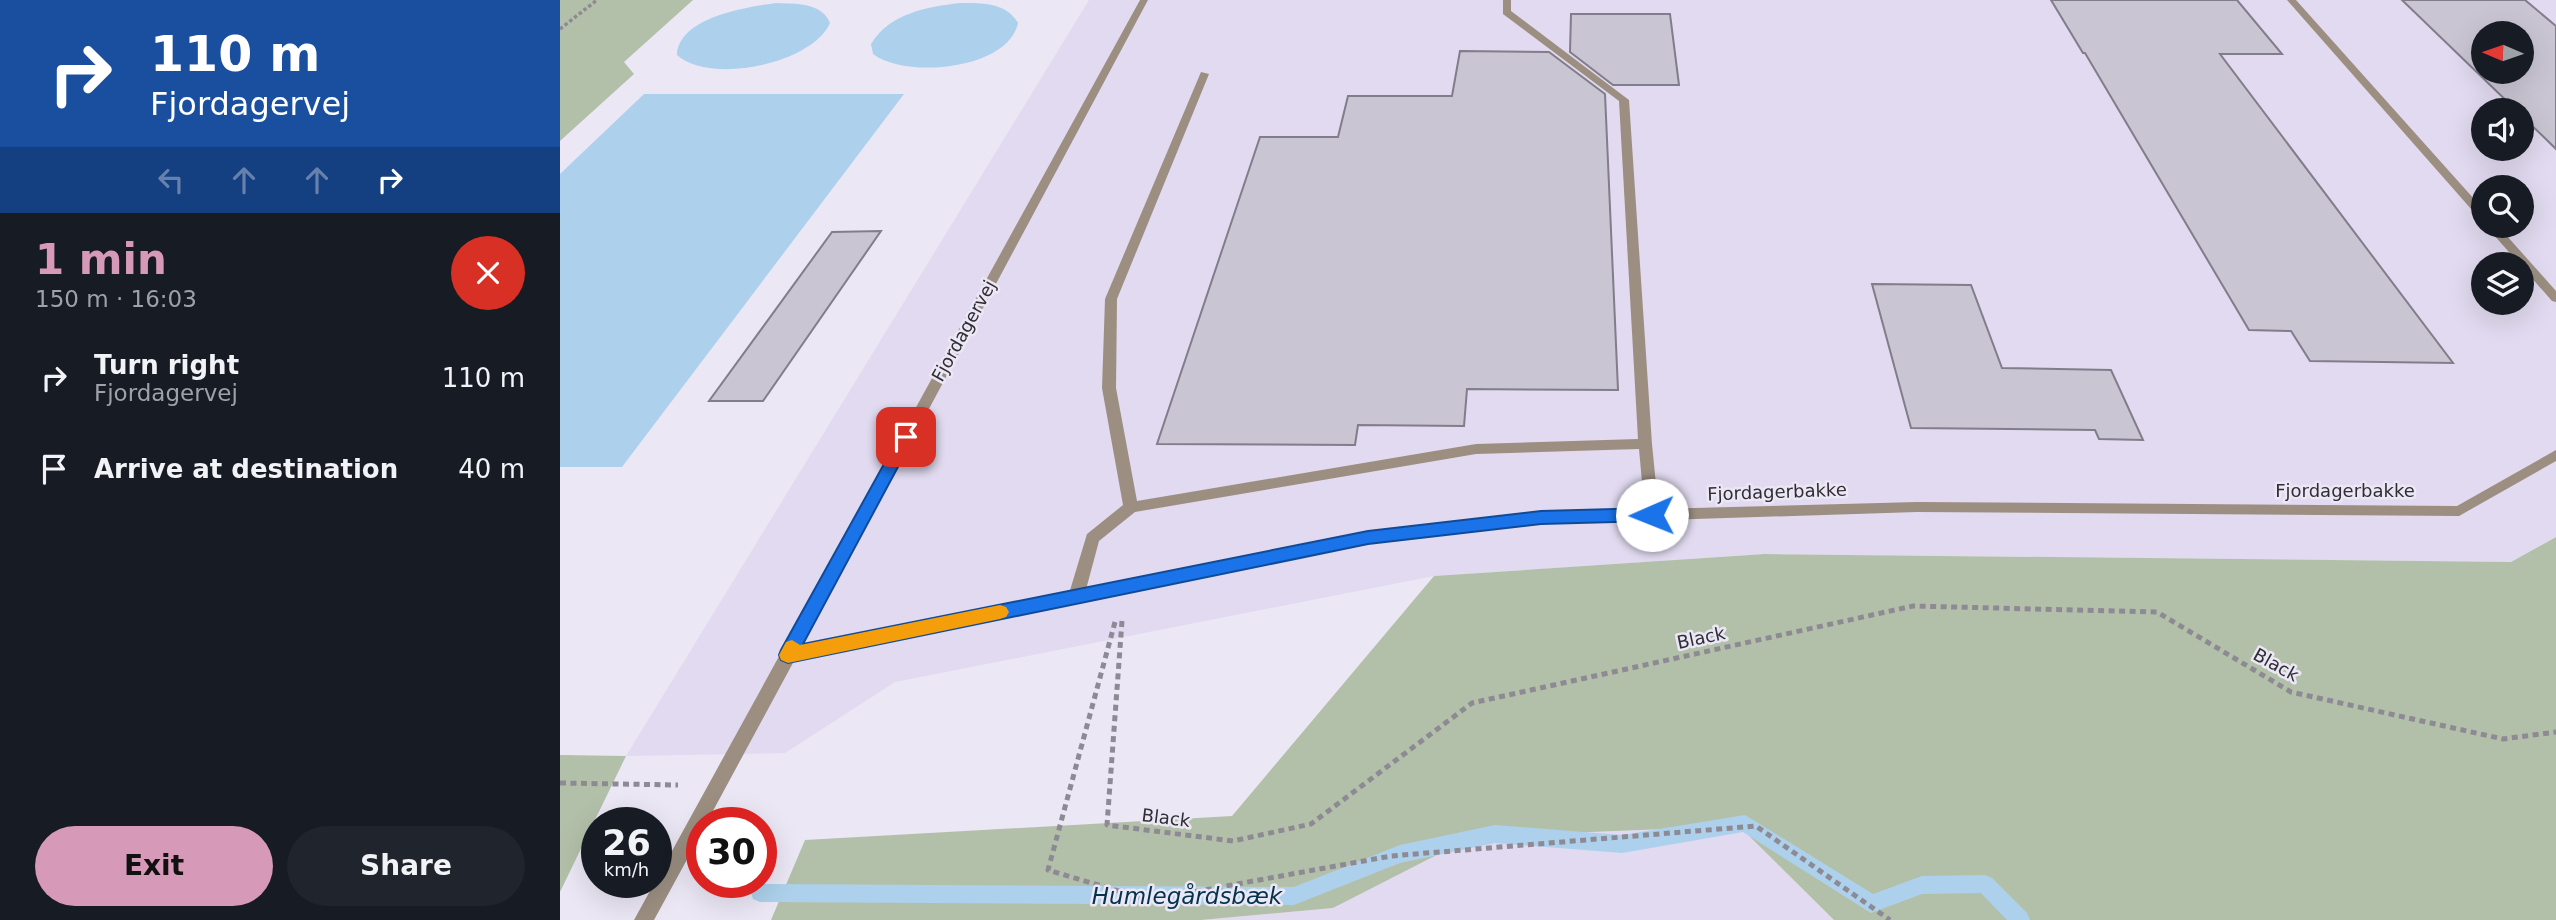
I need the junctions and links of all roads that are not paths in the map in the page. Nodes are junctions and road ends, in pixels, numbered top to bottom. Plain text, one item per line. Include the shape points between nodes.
1 (1144, 0) edge
2 (1507, 0) edge
3 (2291, 0) edge
4 (1204, 74) dead end
5 (2471, 202) edge
6 (2503, 238) edge
7 (2556, 298) edge
8 (1645, 444) junction
9 (2556, 454) edge
10 (1131, 507) junction
11 (1652, 515) junction
12 (1076, 597) junction
13 (788, 655) junction
14 (645, 920) edge

1 - 13 street, Fjordagervej
2 - 8 street via 1506,12 1624,100
3 - 5 street
4 - 10 street via 1111,299 1110,388
6 - 7 street
8 - 10 street via 1476,449
8 - 11 street
9 - 11 street, Fjordagerbakke via 2459,511 1917,507
10 - 12 street via 1092,538
11 - 12 street, Fjordagerbakke via 1541,517 1368,538
12 - 13 street, Fjordagerbakke
13 - 14 street, Fjordagervej

